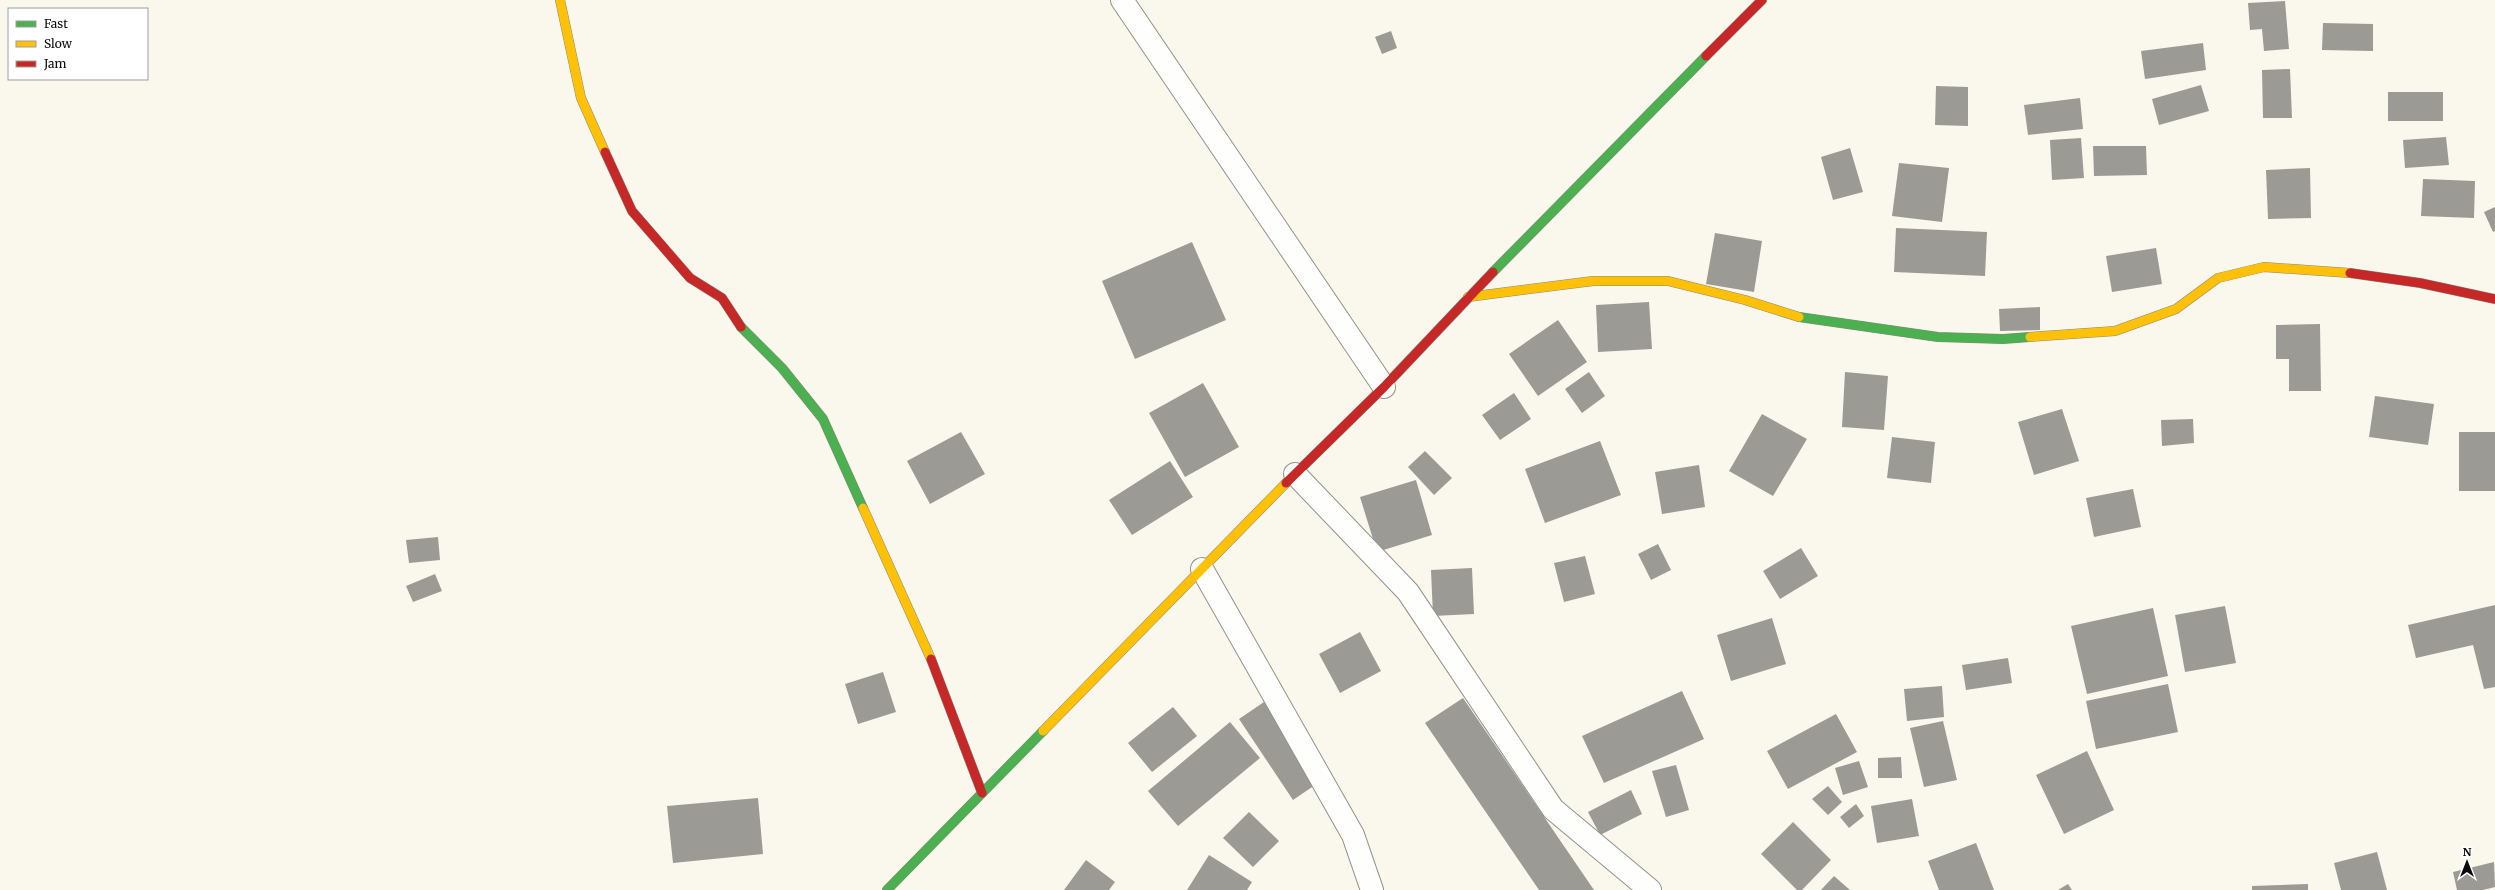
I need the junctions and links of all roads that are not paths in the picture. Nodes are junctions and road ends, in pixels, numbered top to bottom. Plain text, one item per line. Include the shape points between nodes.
1 (560, 0) edge
2 (1122, 0) edge
3 (1762, 0) edge
4 (1468, 297) junction
5 (2495, 299) edge
6 (1384, 387) junction
7 (1295, 474) junction
8 (1202, 569) junction
9 (982, 793) junction
10 (888, 890) edge
11 (1372, 890) edge
12 (1650, 890) edge

1 - 9 street via 581,98 632,211 690,278 722,298 746,334 782,368 824,419 928,654
2 - 6 street
3 - 4 street
4 - 5 street via 1593,281 1668,281 1745,300 1808,320 1938,337 2003,339 2115,331 2176,309 2218,278 2264,267 2326,270 2420,283
4 - 6 street
6 - 7 street
7 - 8 street
7 - 12 street via 1408,592 1553,809
8 - 9 street
8 - 11 street via 1353,835
9 - 10 street

